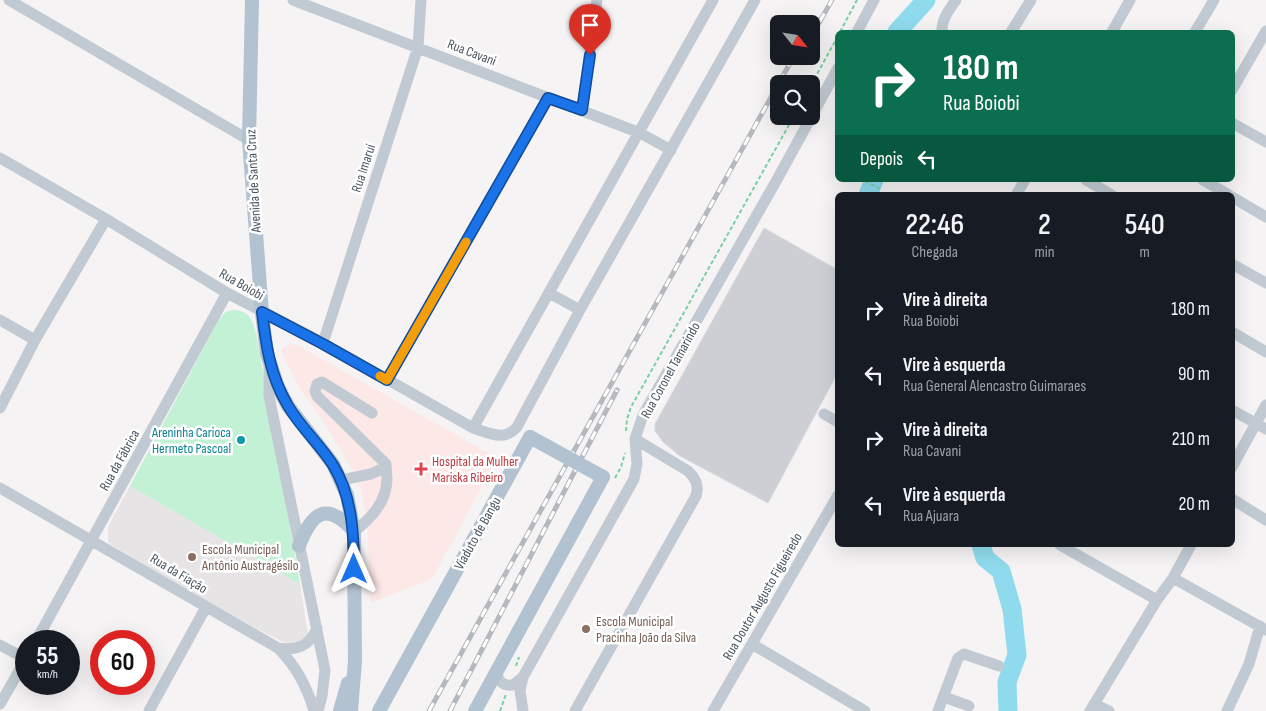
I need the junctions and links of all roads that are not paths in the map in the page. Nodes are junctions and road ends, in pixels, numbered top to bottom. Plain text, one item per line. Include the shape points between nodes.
1 (9, 0) edge
2 (252, 0) edge
3 (293, 0) edge
4 (421, 0) edge
5 (597, 0) edge
6 (713, 0) edge
7 (755, 0) edge
8 (874, 0) edge
9 (956, 0) edge
10 (1031, 0) edge
11 (1130, 0) edge
12 (1214, 0) edge
13 (858, 30) edge
14 (942, 30) edge
15 (1015, 30) edge
16 (1113, 30) edge
17 (1196, 30) edge
18 (1266, 31) edge
19 (418, 47) junction
20 (835, 74) edge
21 (1235, 85) edge
22 (548, 98) junction
23 (582, 110) junction
24 (1235, 125) edge
25 (640, 132) junction
26 (250, 140) junction
27 (1266, 142) edge
28 (670, 150) junction
29 (0, 158) edge
30 (1089, 182) edge
31 (1206, 182) edge
32 (1107, 192) edge
33 (1224, 192) edge
34 (1235, 199) edge
35 (1266, 217) edge
36 (106, 219) junction
37 (1235, 266) edge
38 (1266, 283) edge
39 (227, 293) junction
40 (549, 293) junction
41 (580, 310) junction
42 (262, 312) junction
43 (0, 320) edge
44 (1235, 334) edge
45 (35, 340) junction
46 (323, 344) junction
47 (1266, 352) edge
48 (269, 361) junction
49 (387, 380) junction
50 (1266, 405) edge
51 (0, 408) edge
52 (1235, 412) edge
53 (372, 413) dead end
54 (824, 414) dead end
55 (835, 420) edge
56 (1255, 423) junction
57 (473, 428) junction
58 (1266, 430) edge
59 (635, 439) junction
60 (1235, 461) edge
61 (386, 468) junction
62 (341, 480) junction
63 (0, 488) edge
64 (835, 500) edge
65 (1235, 501) edge
66 (1266, 520) edge
67 (354, 532) junction
68 (93, 540) junction
69 (299, 546) junction
70 (1064, 547) edge
71 (1190, 547) edge
72 (1173, 578) junction
73 (1157, 600) junction
74 (206, 607) junction
75 (317, 628) junction
76 (1263, 628) edge
77 (42, 630) edge
78 (752, 644) junction
79 (0, 645) edge
80 (278, 648) junction
81 (15, 653) edge
82 (355, 661) junction
83 (999, 666) dead end
84 (498, 670) junction
85 (523, 677) junction
86 (15, 678) edge
87 (944, 697) junction
88 (0, 704) edge
89 (969, 706) dead end
90 (1092, 708) edge
91 (150, 711) edge
92 (314, 711) edge
93 (318, 711) edge
94 (340, 711) edge
95 (351, 711) edge
96 (379, 711) edge
97 (475, 711) edge
98 (523, 711) edge
99 (575, 711) edge
100 (713, 711) edge
101 (864, 711) edge
102 (938, 711) edge
103 (1109, 711) edge
104 (1227, 711) edge

1 - 26 street
2 - 26 main road, Avenida de Santa Cruz
3 - 19 street, Rua Cavani
4 - 19 street, Rua Imaruí
5 - 23 street
6 - 25 street
7 - 28 street, Rua Boiobi
8 - 13 street
9 - 14 street
10 - 15 street
11 - 16 street
12 - 17 street
18 - 21 street
19 - 22 street, Rua Cavani
19 - 46 street, Rua Imaruí
20 - 59 street, Rua Coronel Tamarindo via 644,415
22 - 23 street, Rua Cavani
22 - 49 street
23 - 25 street, Rua Cavani
24 - 27 street
25 - 28 street, Rua Cavani
25 - 40 street
26 - 42 main road, Avenida de Santa Cruz
28 - 41 street, Rua Boiobi
29 - 36 street, Rua Boiobi
30 - 32 street
31 - 33 street
34 - 35 street
36 - 39 street, Rua Boiobi
36 - 45 street
37 - 38 street
39 - 42 street, Rua Boiobi
39 - 68 street, Rua da Fábrica
40 - 41 street
40 - 57 street
41 - 57 street, Rua Boiobi via 512,433 497,436
42 - 46 street, Rua Boiobi
42 - 48 main road, Avenida de Santa Cruz
43 - 45 street
44 - 47 street
45 - 51 street
46 - 49 street, Rua Boiobi
48 - 62 main road, Avenida de Santa Cruz via 288,406 333,464
48 - 69 street, Avenida de Santa Cruz via 269,396
49 - 57 street, Rua Boiobi
50 - 56 street
52 - 56 street
53 - 61 street via 322,382 317,384 316,396 384,461
54 - 55 street
56 - 58 street
56 - 60 street
59 - 85 street, Rua Coronel Tamarindo via 637,464 628,492
59 - 99 street via 688,471 698,487 696,496
61 - 62 street
61 - 67 street via 387,481 382,502 371,518
62 - 67 main road, Avenida de Santa Cruz
63 - 68 street, Rua da Fiação
64 - 78 street, Rua Doutor Augusto Figueiredo
65 - 66 street
67 - 69 main road via 342,519 323,513 308,524
67 - 82 main road, Avenida de Santa Cruz
68 - 74 street, Rua da Fiação
68 - 77 street, Rua da Fábrica
69 - 75 street, Avenida de Santa Cruz
70 - 73 street
71 - 72 street
72 - 73 street
72 - 76 street
73 - 90 street
74 - 80 street, Rua da Fiação
74 - 91 street
75 - 80 street via 308,644 290,650
75 - 93 street, Avenida de Santa Cruz via 325,670
76 - 104 street
78 - 100 street, Rua Doutor Augusto Figueiredo
78 - 101 street
79 - 81 street
80 - 92 street, Rua da Fiação via 298,672
82 - 94 main road
82 - 95 main road, Avenida de Santa Cruz
83 - 87 street via 961,655
84 - 85 street via 496,676 509,685
84 - 96 main road, Viaduto de Bangu, bridge via 603,477 530,437
84 - 97 main road
85 - 98 street, Rua Coronel Tamarindo via 520,690
86 - 88 street
87 - 89 street
87 - 102 street
90 - 103 street

